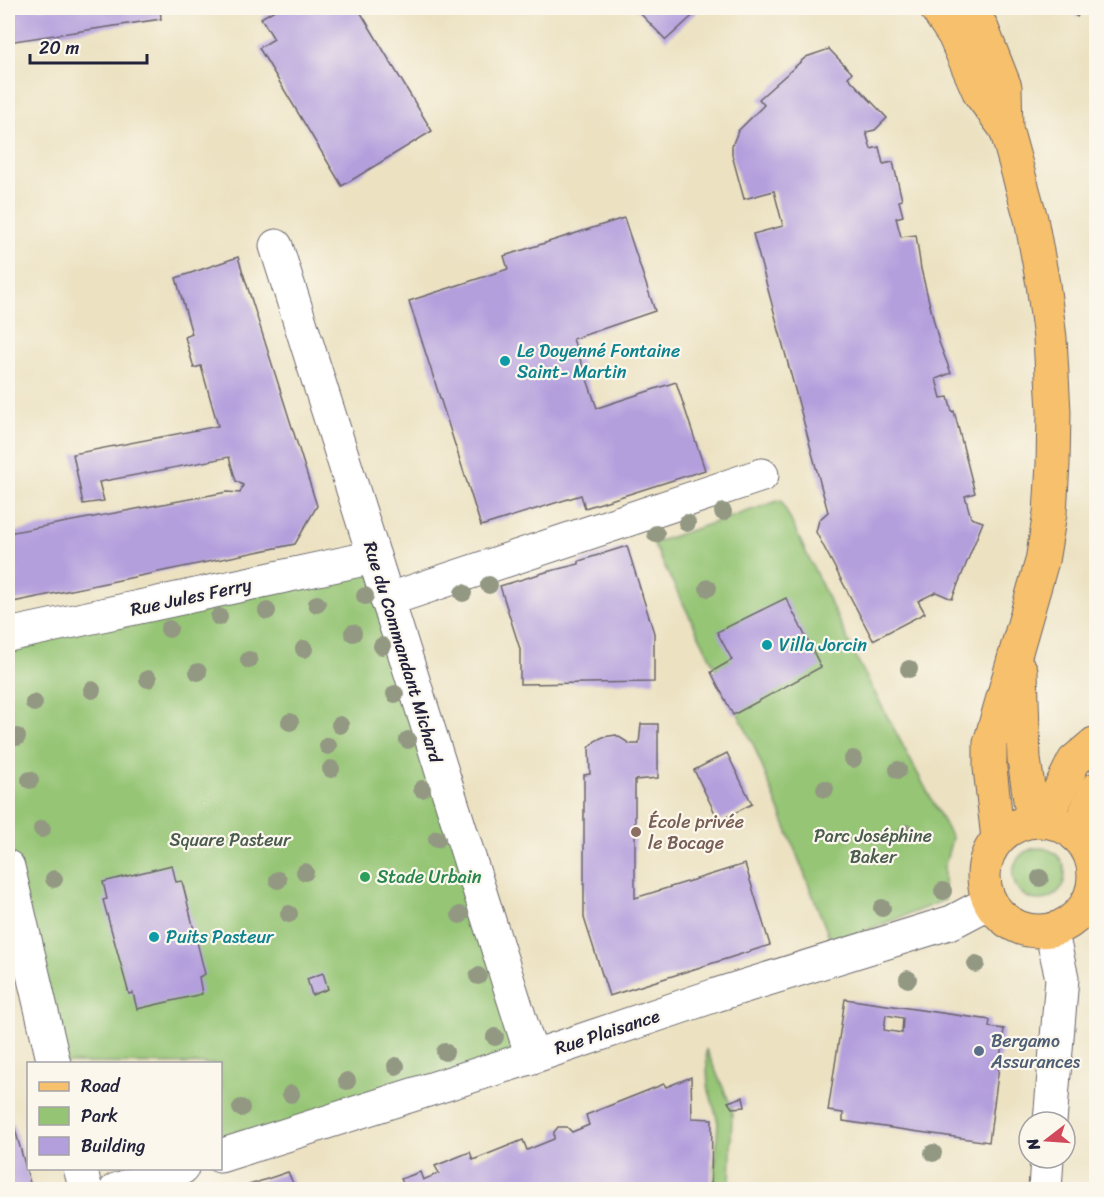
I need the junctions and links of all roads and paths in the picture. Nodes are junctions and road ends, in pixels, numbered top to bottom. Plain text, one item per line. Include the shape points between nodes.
1 (936, 8) edge
2 (970, 8) edge
3 (1006, 129) junction
4 (276, 246) dead end
5 (762, 475) dead end
6 (374, 557) junction
7 (387, 600) junction
8 (8, 635) edge
9 (1021, 639) junction
10 (1096, 747) edge
11 (1096, 789) edge
12 (1038, 821) junction
13 (998, 839) junction
14 (1086, 845) edge
15 (8, 867) edge
16 (990, 902) junction
17 (1090, 908) edge
18 (1052, 930) junction
19 (532, 1057) junction
20 (54, 1062) edge
21 (1051, 1110) edge
22 (222, 1155) edge
23 (81, 1170) edge
24 (176, 1170) edge
25 (1046, 1170) edge
26 (86, 1190) edge
27 (116, 1190) edge
28 (1045, 1190) edge

1 - 3 main road via 954,35 980,94
2 - 3 main road via 1005,87
3 - 9 main road via 1043,284 1054,412 1050,513
4 - 6 street, Rue du Commandant Michard
5 - 7 street
6 - 7 street, Rue du Commandant Michard
6 - 8 street, Rue Jules Ferry
7 - 19 street, Rue du Commandant Michard
9 - 12 main road via 1023,747
9 - 13 main road via 990,743
10 - 12 main road via 1074,761
11 - 14 main road
12 - 13 main road via 1020,824
12 - 14 main road via 1066,828
13 - 16 main road via 990,850 984,876
14 - 17 main road via 1094,879
15 - 20 street
16 - 18 main road via 1016,927
16 - 19 street, Rue Plaisance via 952,922
17 - 18 main road
18 - 21 street via 1062,978
19 - 22 street, Rue Plaisance
23 - 26 street
24 - 27 street
25 - 28 street

